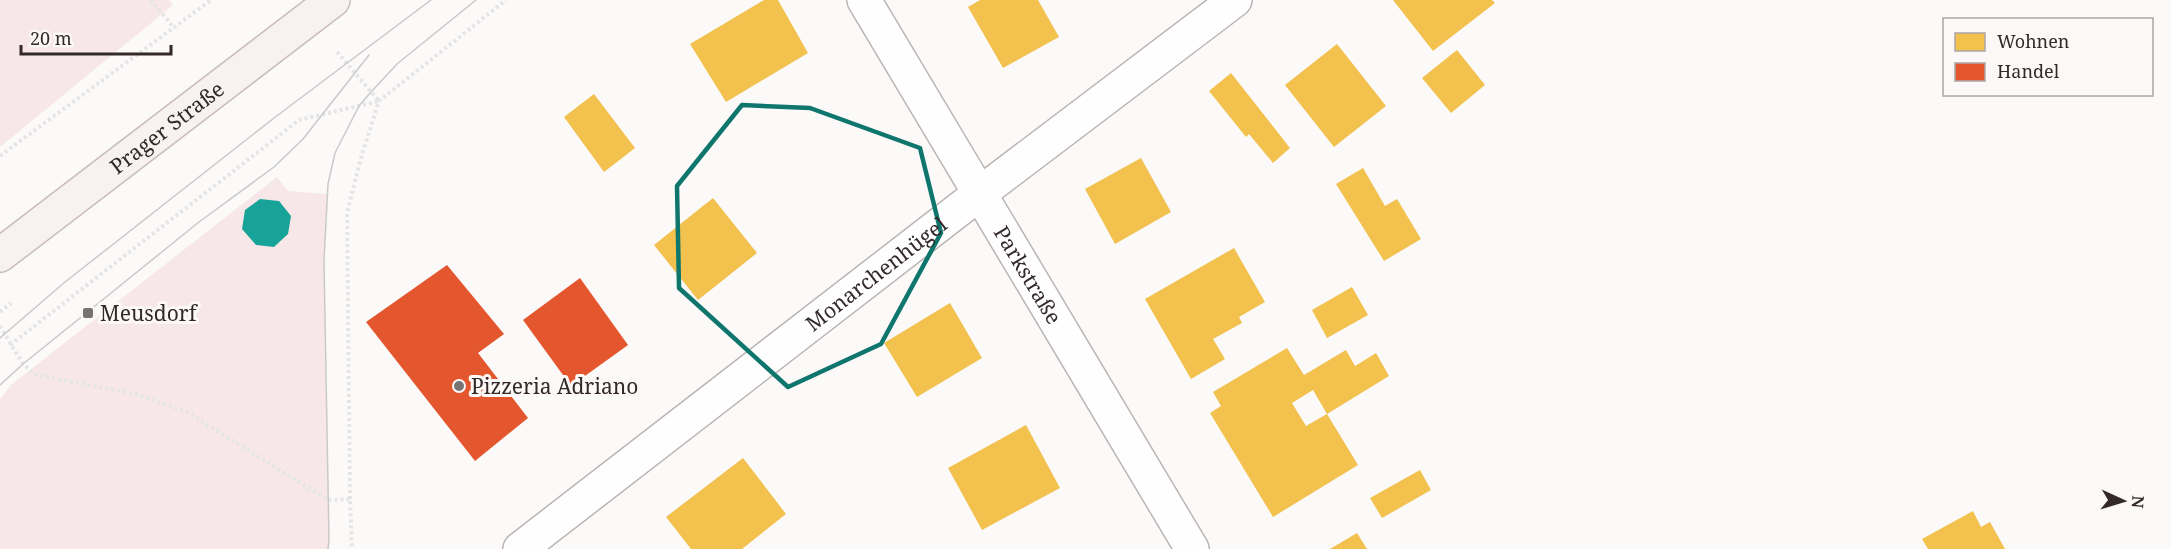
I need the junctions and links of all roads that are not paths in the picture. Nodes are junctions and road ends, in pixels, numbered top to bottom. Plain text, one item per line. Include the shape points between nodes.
1 (864, 0) edge
2 (1235, 0) edge
3 (321, 10) edge
4 (979, 194) junction
5 (0, 255) edge
6 (520, 549) edge
7 (1192, 549) edge

1 - 4 street, Parkstraße
2 - 4 street, Monarchenhügel
3 - 5 main road, Prager Straße
4 - 6 street, Monarchenhügel
4 - 7 street, Parkstraße

